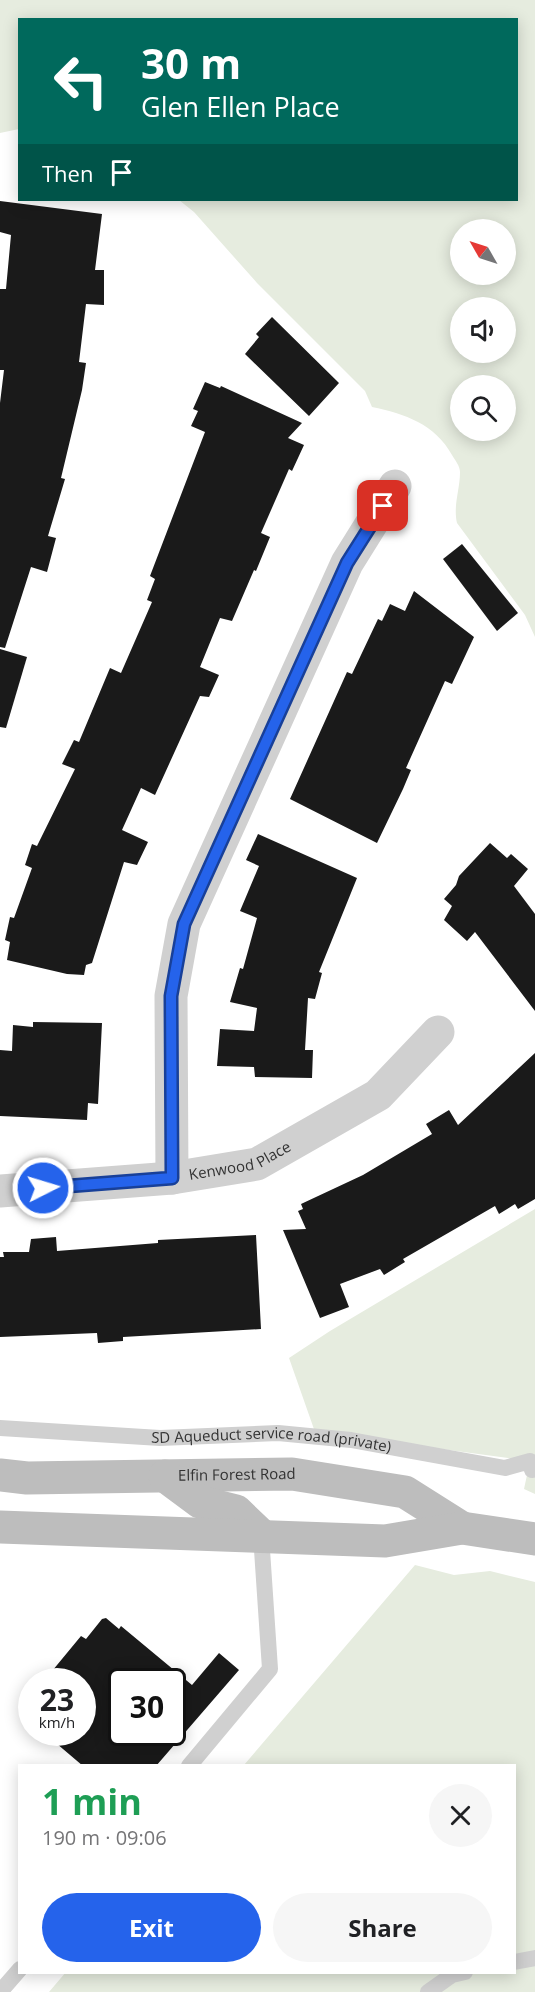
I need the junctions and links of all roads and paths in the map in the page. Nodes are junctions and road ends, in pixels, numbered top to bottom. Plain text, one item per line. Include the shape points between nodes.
1 (395, 486) dead end
2 (438, 1032) dead end
3 (172, 1178) junction
4 (0, 1191) edge
5 (0, 1428) edge
6 (532, 1470) dead end
7 (0, 1475) edge
8 (165, 1476) junction
9 (0, 1527) edge
10 (462, 1528) junction
11 (261, 1535) junction
12 (535, 1539) edge
13 (191, 1764) edge
14 (535, 1958) edge
15 (516, 1962) edge
16 (18, 1971) edge
17 (456, 1974) edge
18 (0, 1992) edge
19 (428, 1992) edge

1 - 3 street via 347,563 184,924 171,996
2 - 3 street, Kenwood Place via 378,1095 257,1164
3 - 4 street, Kenwood Place
5 - 6 lane, SD Aqueduct service road (private) via 160,1437 278,1433 351,1440 505,1468 530,1461
7 - 8 main road, Elfin Forest Road
8 - 10 main road, Elfin Forest Road via 292,1474 405,1492
8 - 11 main road via 200,1502 236,1511
9 - 11 main road, Elfin Forest Road
10 - 11 main road, Elfin Forest Road via 385,1541
10 - 12 main road, Elfin Forest Road
11 - 13 lane via 270,1669
14 - 15 lane
16 - 18 lane
17 - 19 lane

